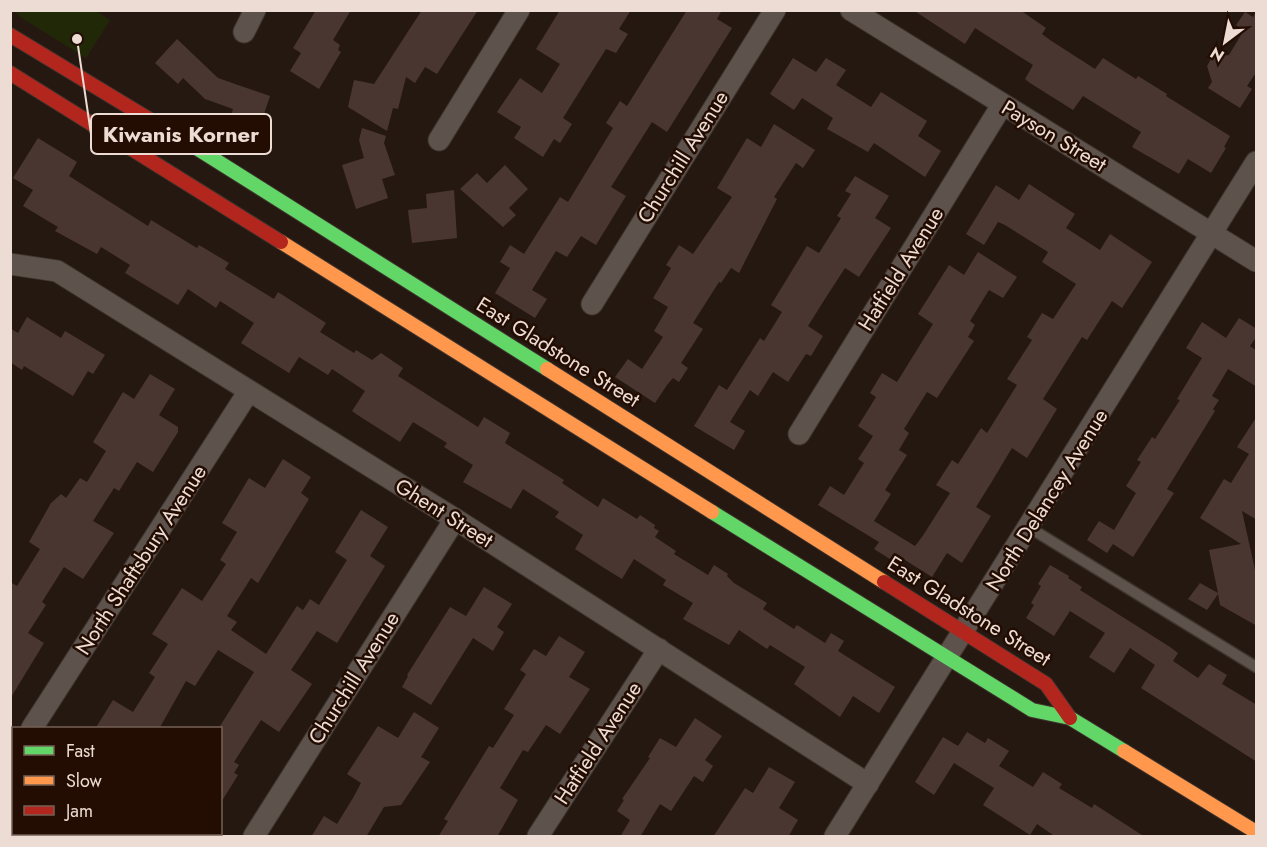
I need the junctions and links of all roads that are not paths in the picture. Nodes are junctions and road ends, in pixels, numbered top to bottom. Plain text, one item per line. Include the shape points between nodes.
1 (255, 10) edge
2 (519, 10) edge
3 (775, 10) edge
4 (851, 10) edge
5 (244, 32) dead end
6 (10, 35) edge
7 (10, 73) edge
8 (1002, 105) junction
9 (439, 140) dead end
10 (1257, 162) edge
11 (1213, 234) junction
12 (1257, 261) edge
13 (10, 264) edge
14 (592, 304) dead end
15 (249, 391) junction
16 (799, 434) dead end
17 (455, 519) junction
18 (1030, 528) junction
19 (964, 633) junction
20 (659, 649) junction
21 (948, 659) junction
22 (1257, 667) edge
23 (1070, 718) junction
24 (33, 727) edge
25 (868, 783) junction
26 (1257, 832) edge
27 (254, 837) edge
28 (538, 837) edge
29 (835, 837) edge

1 - 5 street
2 - 9 street
3 - 14 street, Churchill Avenue
4 - 8 street, Payson Street
6 - 19 street, East Gladstone Street via 118,99
7 - 21 street, East Gladstone Street
8 - 11 street, Payson Street
8 - 16 street, Hatfield Avenue
10 - 11 street, North Delancey Avenue
11 - 12 street, Payson Street
11 - 18 street, North Delancey Avenue
13 - 15 street, Ghent Street via 57,271
15 - 17 street, Ghent Street
15 - 24 street, North Shaftsbury Avenue
17 - 20 street, Ghent Street
17 - 27 street, Churchill Avenue
18 - 19 street, North Delancey Avenue
18 - 22 lane
19 - 21 street, North Delancey Avenue
19 - 23 street, East Gladstone Street via 1046,684
20 - 25 street, Ghent Street
20 - 28 street, Hatfield Avenue
21 - 23 street, East Gladstone Street via 1032,710
21 - 25 street, North Delancey Avenue
23 - 26 street, East Gladstone Street
25 - 29 street, North Delancey Avenue

